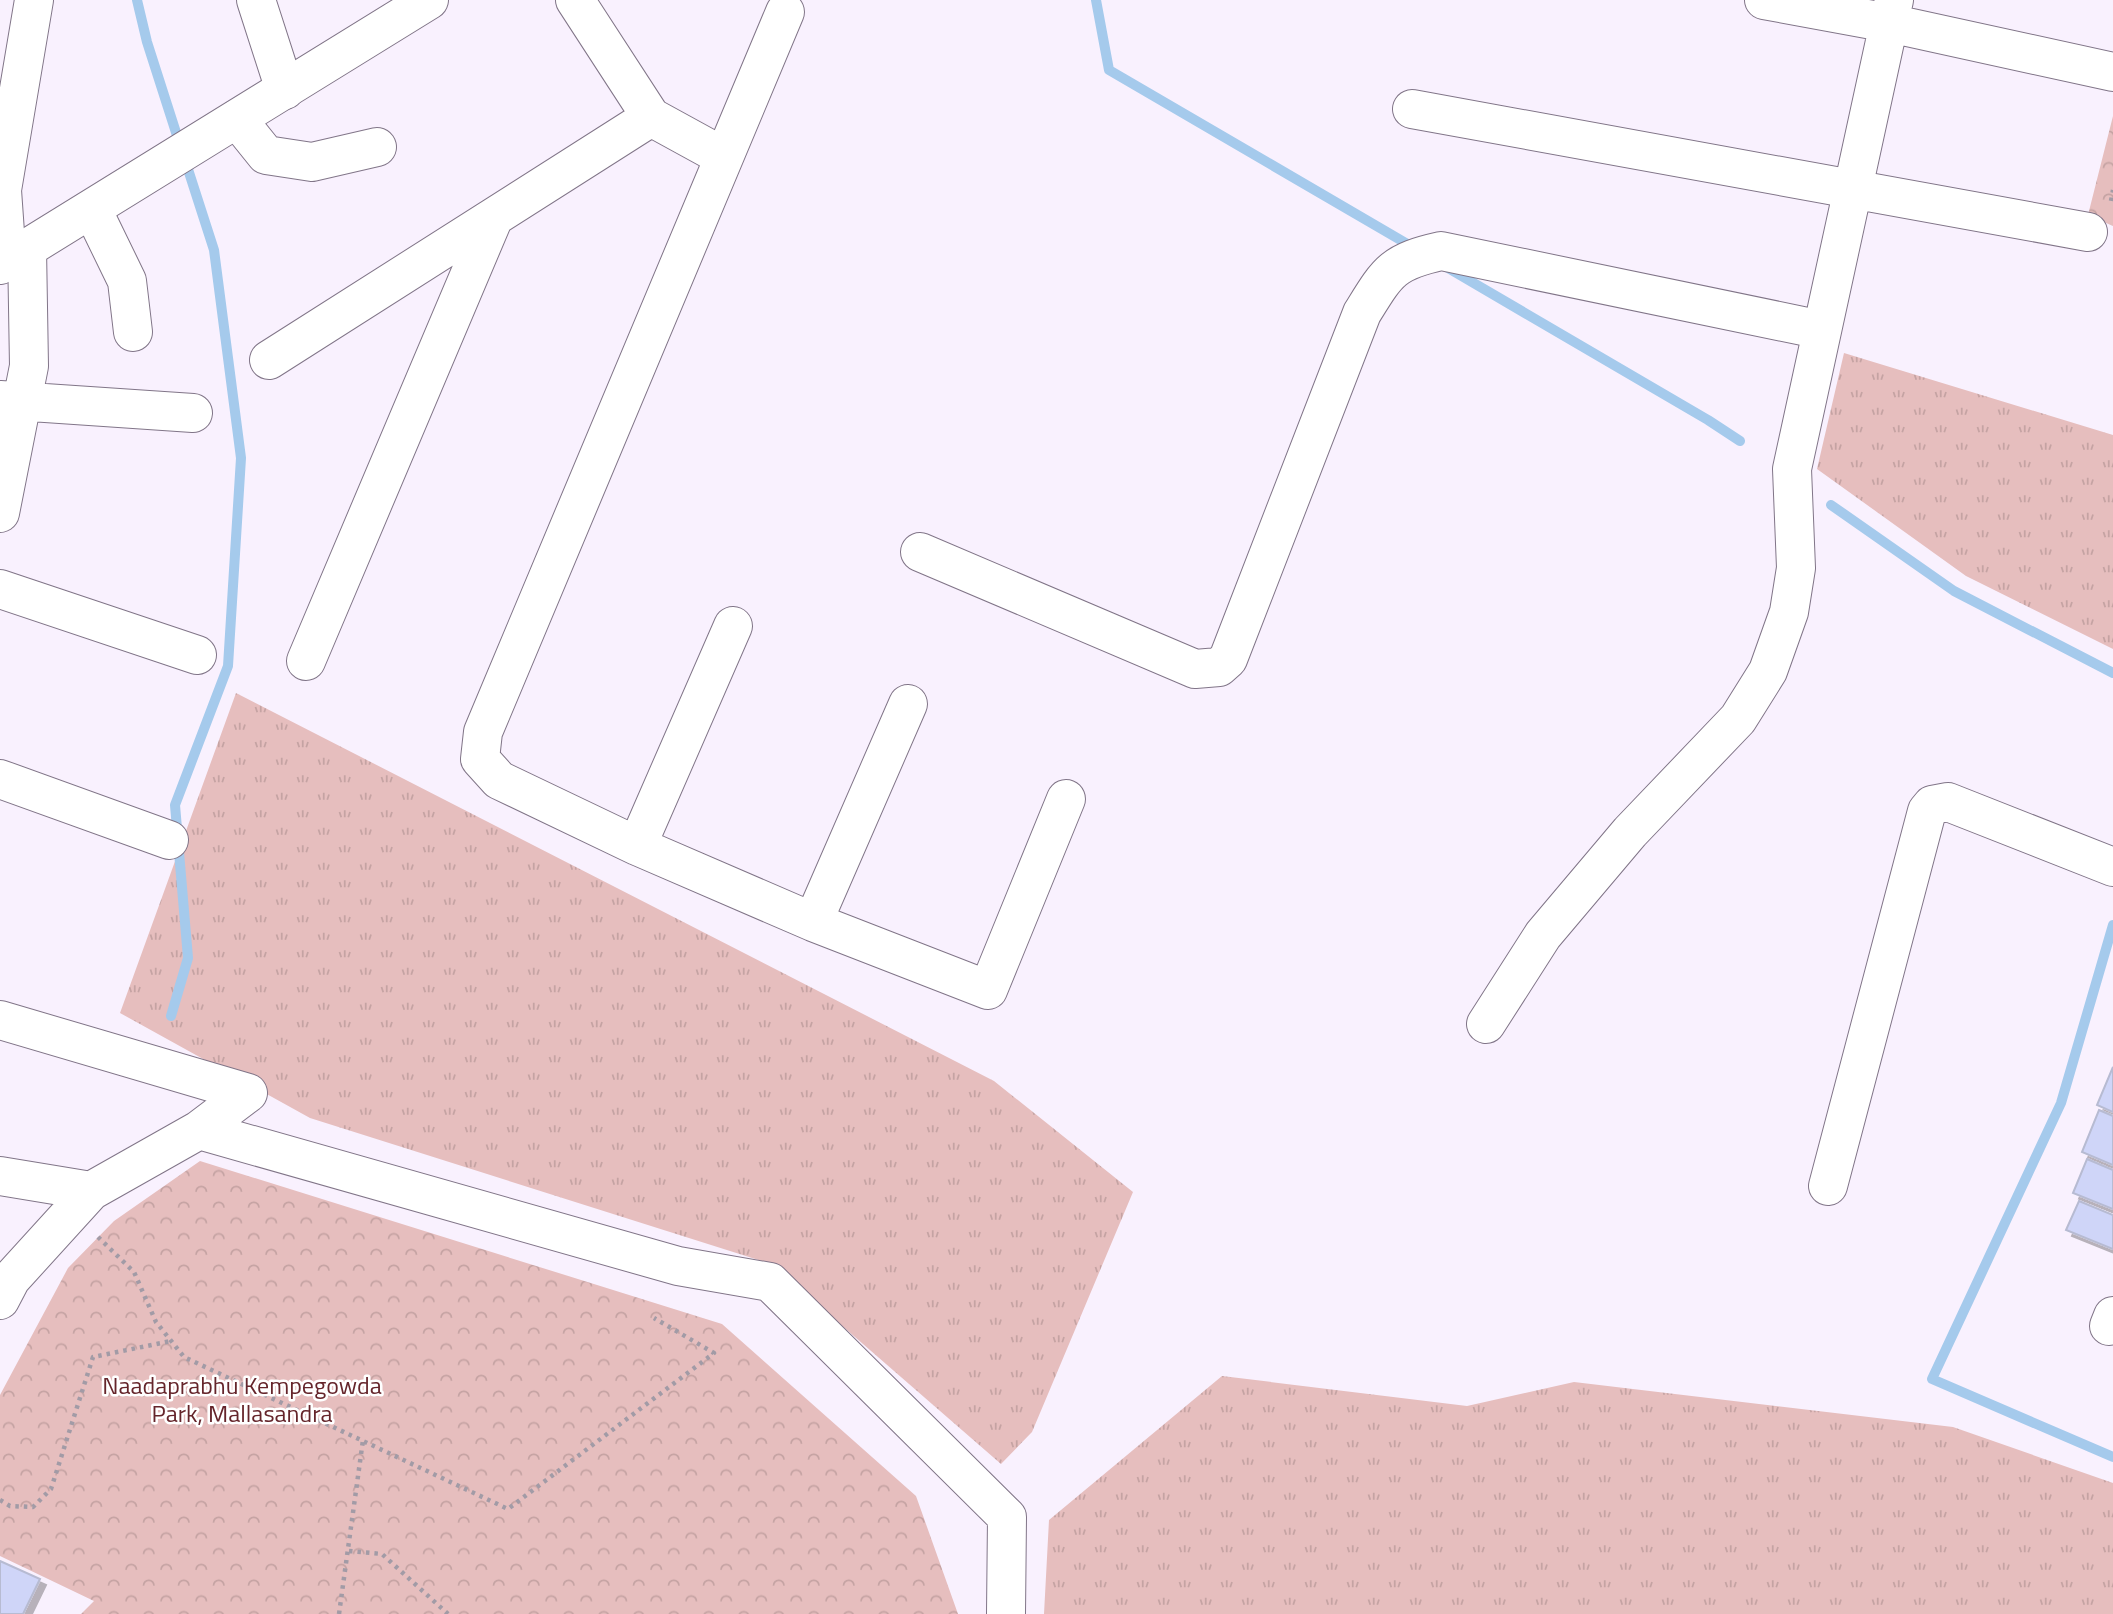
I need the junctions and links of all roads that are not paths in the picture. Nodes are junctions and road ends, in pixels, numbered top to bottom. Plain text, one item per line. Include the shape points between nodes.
1 (34, 0) edge
2 (256, 0) edge
3 (429, 0) edge
4 (575, 0) edge
5 (1764, 0) edge
6 (785, 12) dead end
7 (1891, 12) edge
8 (2113, 72) edge
9 (285, 90) junction
10 (1412, 109) dead end
11 (651, 117) junction
12 (237, 119) junction
13 (377, 147) dead end
14 (724, 157) junction
15 (1853, 188) junction
16 (92, 209) junction
17 (494, 217) junction
18 (2088, 232) dead end
19 (11, 258) edge
20 (1822, 330) junction
21 (133, 332) dead end
22 (269, 360) dead end
23 (11, 402) edge
24 (193, 413) dead end
25 (0, 513) edge
26 (920, 552) dead end
27 (0, 589) edge
28 (733, 626) dead end
29 (197, 655) dead end
30 (306, 661) dead end
31 (908, 704) dead end
32 (0, 779) edge
33 (1066, 799) dead end
34 (169, 840) dead end
35 (637, 846) junction
36 (2113, 867) edge
37 (813, 922) junction
38 (0, 1020) edge
39 (1486, 1024) dead end
40 (199, 1129) junction
41 (0, 1176) edge
42 (1828, 1186) dead end
43 (82, 1201) junction
44 (0, 1300) edge
45 (1006, 1614) edge

1 - 19 street via 2,190
2 - 9 street
3 - 9 street
4 - 11 street
5 - 7 street
6 - 14 street
7 - 8 street
7 - 15 street
9 - 12 street
10 - 15 street
11 - 14 street
11 - 17 street
12 - 13 street via 266,155 312,162
12 - 16 street
14 - 35 street via 483,732 480,759 499,780
15 - 18 street
15 - 20 street
16 - 19 street
16 - 21 street via 127,281
17 - 22 street
17 - 30 street
19 - 23 street via 29,366
20 - 26 street via 1424,255 1382,280 1362,313 1234,646 1228,659 1206,671
20 - 39 street via 1792,469 1793,590 1768,671 1738,719 1630,832 1543,935
23 - 24 street
23 - 25 street
27 - 29 street
28 - 35 street
31 - 37 street
32 - 34 street
33 - 37 street via 988,990
35 - 37 street
36 - 42 street via 1948,802 1932,805
38 - 40 street via 248,1093
40 - 43 street
40 - 45 street via 678,1266 770,1282 1007,1517
41 - 43 street
43 - 44 street via 11,1279

